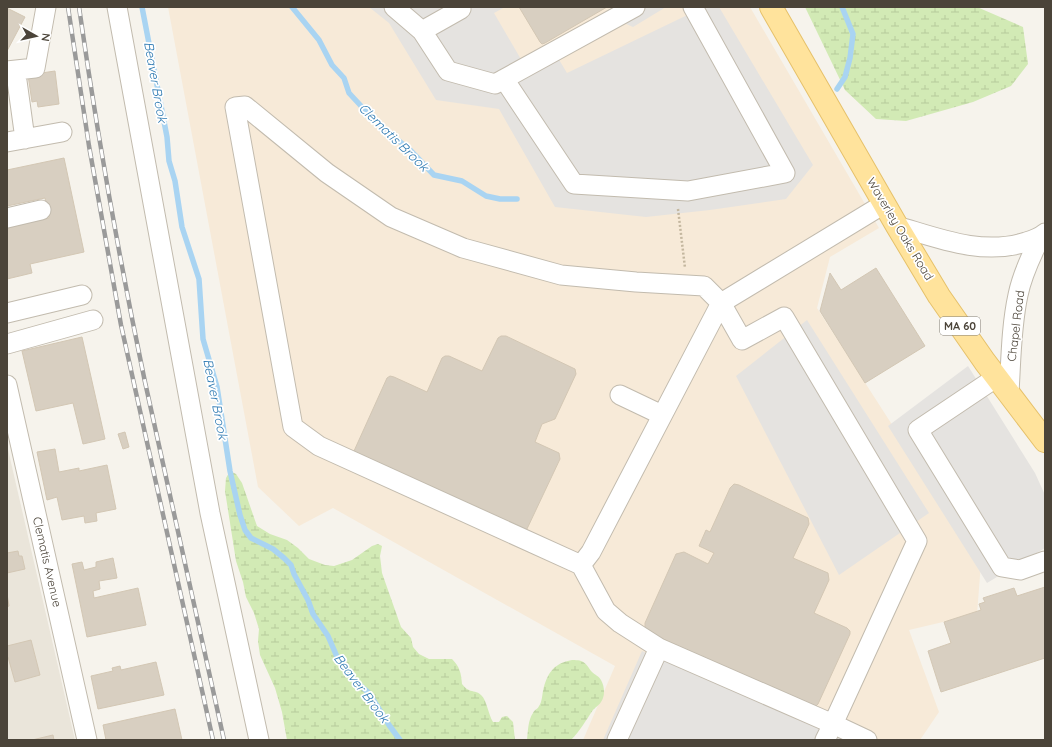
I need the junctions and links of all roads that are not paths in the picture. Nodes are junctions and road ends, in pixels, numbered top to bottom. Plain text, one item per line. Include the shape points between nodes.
1 (46, 7) edge
2 (116, 7) edge
3 (394, 7) edge
4 (635, 7) edge
5 (693, 7) edge
6 (771, 7) edge
7 (461, 9) dead end
8 (422, 32) junction
9 (12, 76) edge
10 (504, 79) junction
11 (62, 132) dead end
12 (16, 140) edge
13 (884, 204) junction
14 (41, 210) dead end
15 (7, 218) edge
16 (897, 226) junction
17 (1042, 235) edge
18 (82, 295) dead end
19 (720, 303) junction
20 (7, 313) edge
21 (92, 320) dead end
22 (7, 344) edge
23 (7, 385) edge
24 (1003, 385) junction
25 (620, 395) dead end
26 (662, 415) junction
27 (1045, 441) edge
28 (1045, 562) edge
29 (581, 565) junction
30 (659, 648) junction
31 (829, 732) edge
32 (87, 740) edge
33 (259, 740) edge
34 (617, 740) edge
35 (867, 740) edge

1 - 9 street via 35,68
2 - 33 street via 208,505
3 - 8 street
4 - 10 street
5 - 10 street via 785,173 688,191 574,184
6 - 13 main road, Waverley Oaks Road / MA 60
7 - 8 street
8 - 10 street via 448,71 495,84
9 - 12 street
11 - 12 street
13 - 16 main road, Waverley Oaks Road / MA 60
13 - 19 street
14 - 15 street
16 - 17 street, Chapel Road via 974,247 1015,245
16 - 24 main road, Waverley Oaks Road / MA 60 via 940,296
17 - 24 street, Chapel Road via 1018,294
18 - 20 street
19 - 26 street
19 - 29 street via 704,286 561,275 463,248 391,218 327,173 245,106 235,107 293,427 319,446
19 - 31 street via 742,340 784,317 917,541
21 - 22 street
23 - 32 street, Clematis Avenue
24 - 27 main road, Waverley Oaks Road / MA 60
24 - 28 street via 918,430 1002,567 1020,570
25 - 26 street
26 - 29 street via 591,552
29 - 30 street via 606,611
30 - 31 street
30 - 34 street
31 - 35 street

